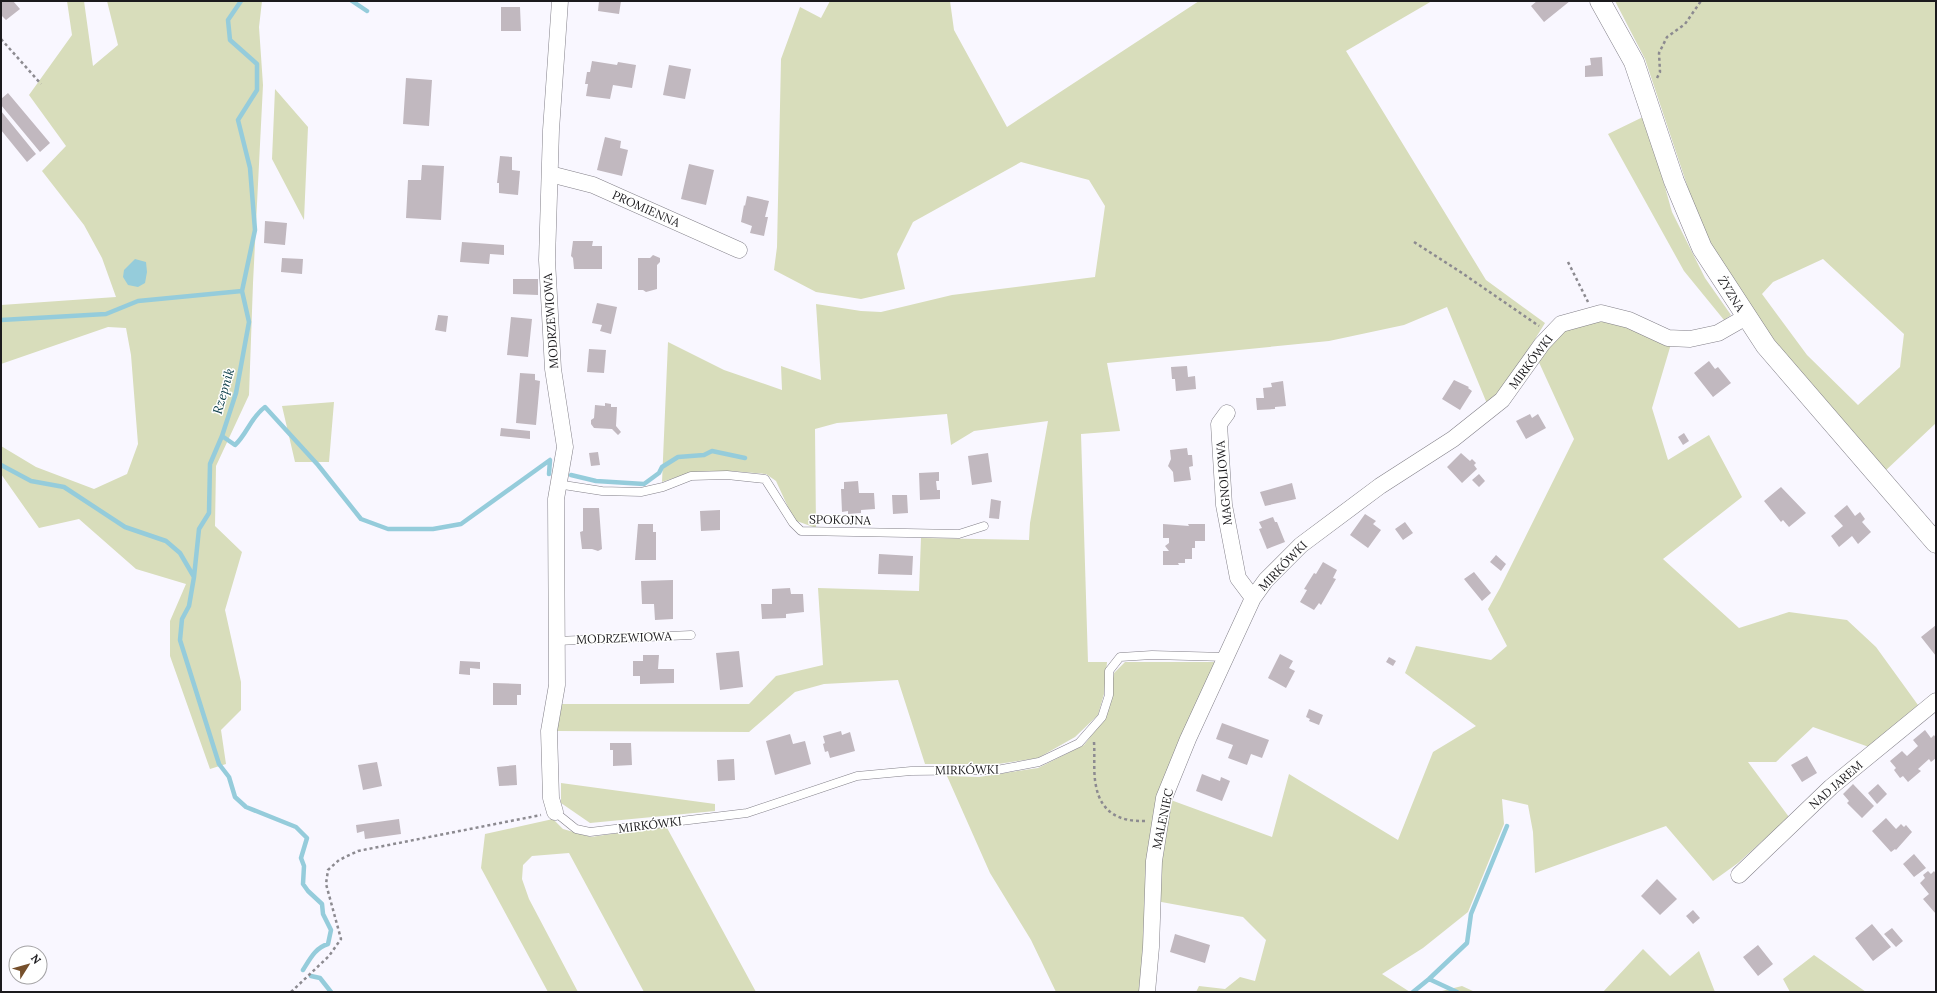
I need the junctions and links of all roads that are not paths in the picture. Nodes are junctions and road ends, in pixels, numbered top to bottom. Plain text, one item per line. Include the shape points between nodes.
1 (560, 1) edge
2 (1600, 1) edge
3 (550, 174) junction
4 (739, 250) dead end
5 (1746, 317) junction
6 (1227, 413) dead end
7 (557, 484) junction
8 (984, 526) dead end
9 (1936, 543) edge
10 (1253, 598) junction
11 (691, 635) dead end
12 (557, 641) junction
13 (1226, 657) junction
14 (1936, 701) edge
15 (555, 812) joint
16 (1739, 875) dead end
17 (1147, 992) edge

1 - 3 street, MODRZEWIOWA
2 - 5 street, ŻYZNA via 1634,62 1674,181 1702,248
3 - 4 street, PROMIENNA via 593,185
3 - 7 street, MODRZEWIOWA via 547,260 553,369 565,447
5 - 9 street, ŻYZNA via 1766,346
5 - 10 street, MIRKÓWKI via 1718,333 1690,339 1668,338 1629,320 1601,313 1562,324 1542,344 1502,400 1453,439 1380,486 1301,545 1266,580
6 - 10 street, MAGNOLIOWA via 1219,424 1224,505 1238,578
7 - 8 lane, SPOKOJNA via 602,491 640,492 663,487 691,476 765,479 793,523 801,531 959,534
7 - 12 street, MODRZEWIOWA
10 - 13 street, MIRKÓWKI
11 - 12 lane, MODRZEWIOWA
12 - 15 street, MODRZEWIOWA via 557,685 549,731 551,798
13 - 15 lane, MIRKÓWKI via 1120,657 1109,671 1109,695 1102,717 1078,743 1039,762 997,770 911,771 857,776 747,813 590,832 576,829
13 - 17 street, MALENIEC via 1164,798 1154,861
14 - 16 street, NAD JAREM via 1831,787

